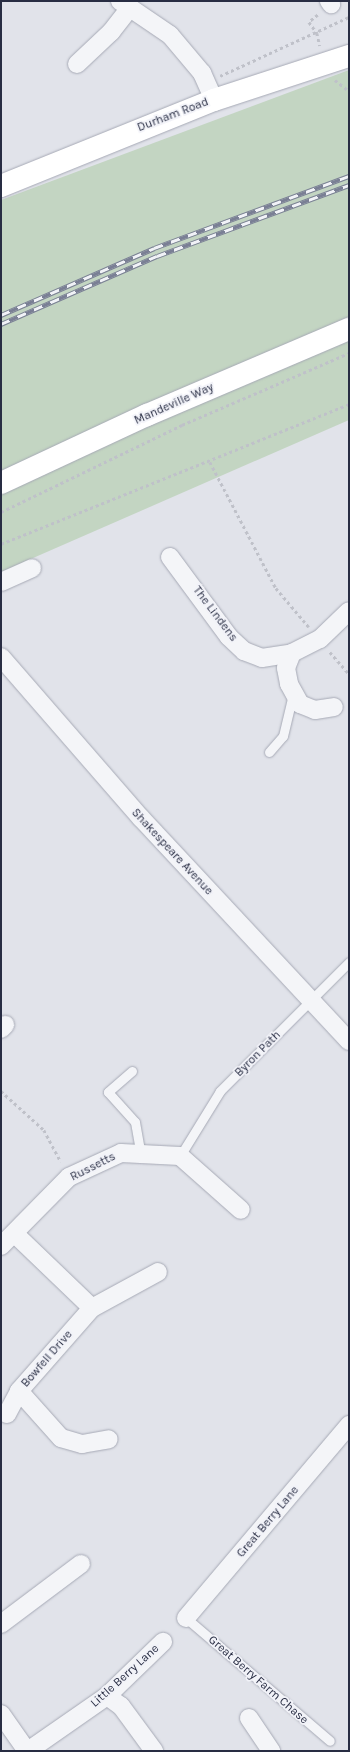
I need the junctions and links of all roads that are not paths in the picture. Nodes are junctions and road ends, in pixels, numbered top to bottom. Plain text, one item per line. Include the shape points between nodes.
1 (125, 4) edge
2 (349, 56) edge
3 (77, 64) dead end
4 (210, 91) junction
5 (1, 186) edge
6 (349, 329) edge
7 (1, 483) edge
8 (170, 557) dead end
9 (32, 568) dead end
10 (1, 582) edge
11 (349, 611) edge
12 (292, 653) junction
13 (1, 657) edge
14 (293, 692) junction
15 (334, 707) dead end
16 (269, 752) dead end
17 (349, 962) edge
18 (311, 1001) junction
19 (349, 1041) edge
20 (132, 1072) dead end
21 (140, 1151) junction
22 (180, 1156) junction
23 (241, 1210) dead end
24 (16, 1235) junction
25 (1, 1246) edge
26 (158, 1272) dead end
27 (92, 1308) junction
28 (18, 1392) junction
29 (7, 1414) dead end
30 (349, 1425) edge
31 (108, 1439) dead end
32 (81, 1564) dead end
33 (186, 1618) joint
34 (1, 1624) edge
35 (163, 1642) dead end
36 (107, 1696) junction
37 (1, 1714) edge
38 (249, 1718) dead end
39 (330, 1741) dead end
40 (28, 1751) edge
41 (154, 1751) edge
42 (271, 1751) edge

1 - 3 street via 111,32
1 - 4 street via 170,35 190,56
2 - 4 main road, Durham Road
4 - 5 main road, Durham Road
6 - 7 main road, Mandeville Way via 147,415
8 - 12 street, The Lindens via 244,651 262,658
9 - 10 street
11 - 12 street, The Lindens via 320,639
12 - 14 street via 286,668
13 - 18 street, Shakespeare Avenue via 141,818
14 - 15 street via 300,704 315,710
14 - 16 lane via 283,736
17 - 18 lane, Byron Path
18 - 19 street, Shakespeare Avenue
18 - 22 lane, Byron Path via 220,1091
20 - 21 lane via 108,1092 134,1122
21 - 22 street, Russetts
21 - 24 street, Russetts via 121,1153 69,1177
22 - 23 street
24 - 25 street, Russetts
24 - 27 street
26 - 27 street, Bowfell Drive
27 - 28 street, Bowfell Drive
28 - 29 street, Bowfell Drive
28 - 31 street via 61,1438 82,1444
30 - 33 street, Great Berry Lane
32 - 34 street
33 - 39 lane, Great Berry Farm Chase
35 - 36 street, Little Berry Lane
36 - 40 street, Little Berry Lane
36 - 41 street via 121,1706
37 - 40 street
38 - 42 street

